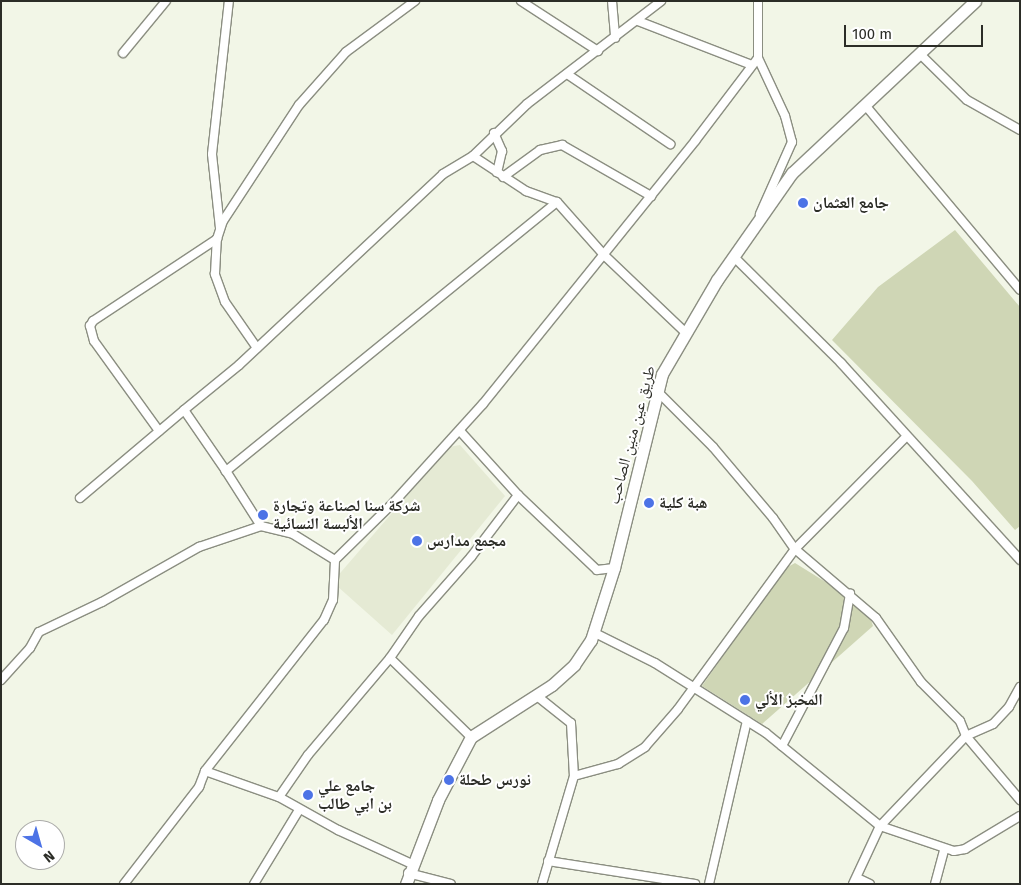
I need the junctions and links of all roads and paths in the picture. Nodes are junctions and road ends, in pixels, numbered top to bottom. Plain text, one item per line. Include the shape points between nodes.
1 (166, 1) edge
2 (229, 1) edge
3 (415, 1) edge
4 (521, 1) edge
5 (612, 1) edge
6 (661, 1) edge
7 (758, 1) edge
8 (975, 1) edge
9 (638, 21) junction
10 (615, 38) junction
11 (598, 51) junction
12 (123, 53) dead end
13 (921, 55) junction
14 (758, 58) junction
15 (752, 64) junction
16 (567, 74) junction
17 (865, 105) junction
18 (1020, 130) edge
19 (494, 133) junction
20 (670, 144) dead end
21 (473, 156) junction
22 (500, 174) junction
23 (651, 196) junction
24 (558, 202) junction
25 (757, 223) junction
26 (220, 230) junction
27 (217, 239) junction
28 (604, 255) junction
29 (734, 257) junction
30 (1020, 290) edge
31 (686, 333) junction
32 (257, 348) junction
33 (658, 392) junction
34 (184, 410) junction
35 (159, 431) junction
36 (460, 431) junction
37 (907, 436) junction
38 (226, 471) junction
39 (518, 495) junction
40 (80, 498) dead end
41 (261, 526) junction
42 (794, 549) junction
43 (334, 560) junction
44 (1020, 560) edge
45 (614, 568) junction
46 (850, 594) junction
47 (594, 632) junction
48 (390, 658) junction
49 (1, 680) edge
50 (1020, 687) edge
51 (694, 688) junction
52 (537, 696) junction
53 (747, 721) junction
54 (966, 736) junction
55 (471, 737) junction
56 (782, 746) junction
57 (205, 771) junction
58 (574, 776) junction
59 (279, 797) junction
60 (1020, 800) edge
61 (299, 810) junction
62 (1020, 816) edge
63 (880, 826) junction
64 (944, 850) junction
65 (548, 861) junction
66 (409, 874) edge
67 (855, 881) edge
68 (124, 884) edge
69 (254, 884) edge
70 (451, 884) edge
71 (542, 884) edge
72 (695, 884) edge
73 (709, 884) edge
74 (870, 884) edge
75 (935, 884) edge

1 - 12 street
2 - 26 street via 212,154
3 - 26 street via 346,52 299,105
4 - 11 street
5 - 10 street
6 - 9 street
7 - 14 street
8 - 13 main road, طريق عين منين الصاحب
9 - 10 street
9 - 15 street
10 - 11 street
11 - 16 street
13 - 17 main road, طريق عين منين الصاحب
13 - 18 street via 968,100
14 - 15 street
14 - 25 street via 785,116 792,142 766,195
15 - 23 street
16 - 19 street
16 - 20 street
17 - 25 main road, طريق عين منين الصاحب via 792,173
17 - 30 street
19 - 21 street
19 - 22 street via 502,151
21 - 22 street
21 - 32 street via 443,174
22 - 23 street via 545,148 562,145
22 - 24 street via 526,191
23 - 28 street
24 - 28 street
24 - 38 street
25 - 29 main road, طريق عين منين الصاحب
26 - 27 street
27 - 32 street via 215,274 225,302
27 - 35 street via 90,326 94,341
28 - 31 street
28 - 36 street
29 - 31 main road, طريق عين منين الصاحب
29 - 37 street via 841,363
31 - 33 main road, طريق عين منين الصاحب via 662,374
32 - 34 street
33 - 42 street via 713,447 773,518
33 - 45 main road, طريق عين منين الصاحب
34 - 35 street
34 - 38 street
35 - 40 street
36 - 39 street
36 - 43 street
37 - 42 street
37 - 44 street
38 - 41 street
39 - 45 street via 597,570
39 - 48 street via 471,557 419,616
41 - 43 street via 293,534
41 - 49 street via 199,547 102,602 39,632 30,648
42 - 46 street
42 - 51 street
43 - 57 street via 334,600 324,620
45 - 47 main road, طريق عين منين الصاحب
46 - 54 street via 876,618 921,682 960,721
46 - 56 street via 844,628
47 - 51 street via 656,663
47 - 52 main road, طريق عين منين الصاحب via 574,665
48 - 55 street
48 - 59 street via 308,755
50 - 54 street via 1009,707 993,724
51 - 53 street
51 - 58 street via 657,734 635,754 618,764
52 - 55 main road, طريق عين منين الصاحب
52 - 58 street via 571,723
53 - 56 street
53 - 73 street
54 - 60 street
54 - 63 street
55 - 66 main road via 438,800
56 - 63 street
57 - 59 street
57 - 68 street via 199,787
58 - 65 street
59 - 61 street
61 - 66 street
61 - 69 street
62 - 64 street via 965,849
63 - 64 street
63 - 67 street
64 - 75 street
65 - 71 street
65 - 72 street
66 - 70 street
67 - 74 street

